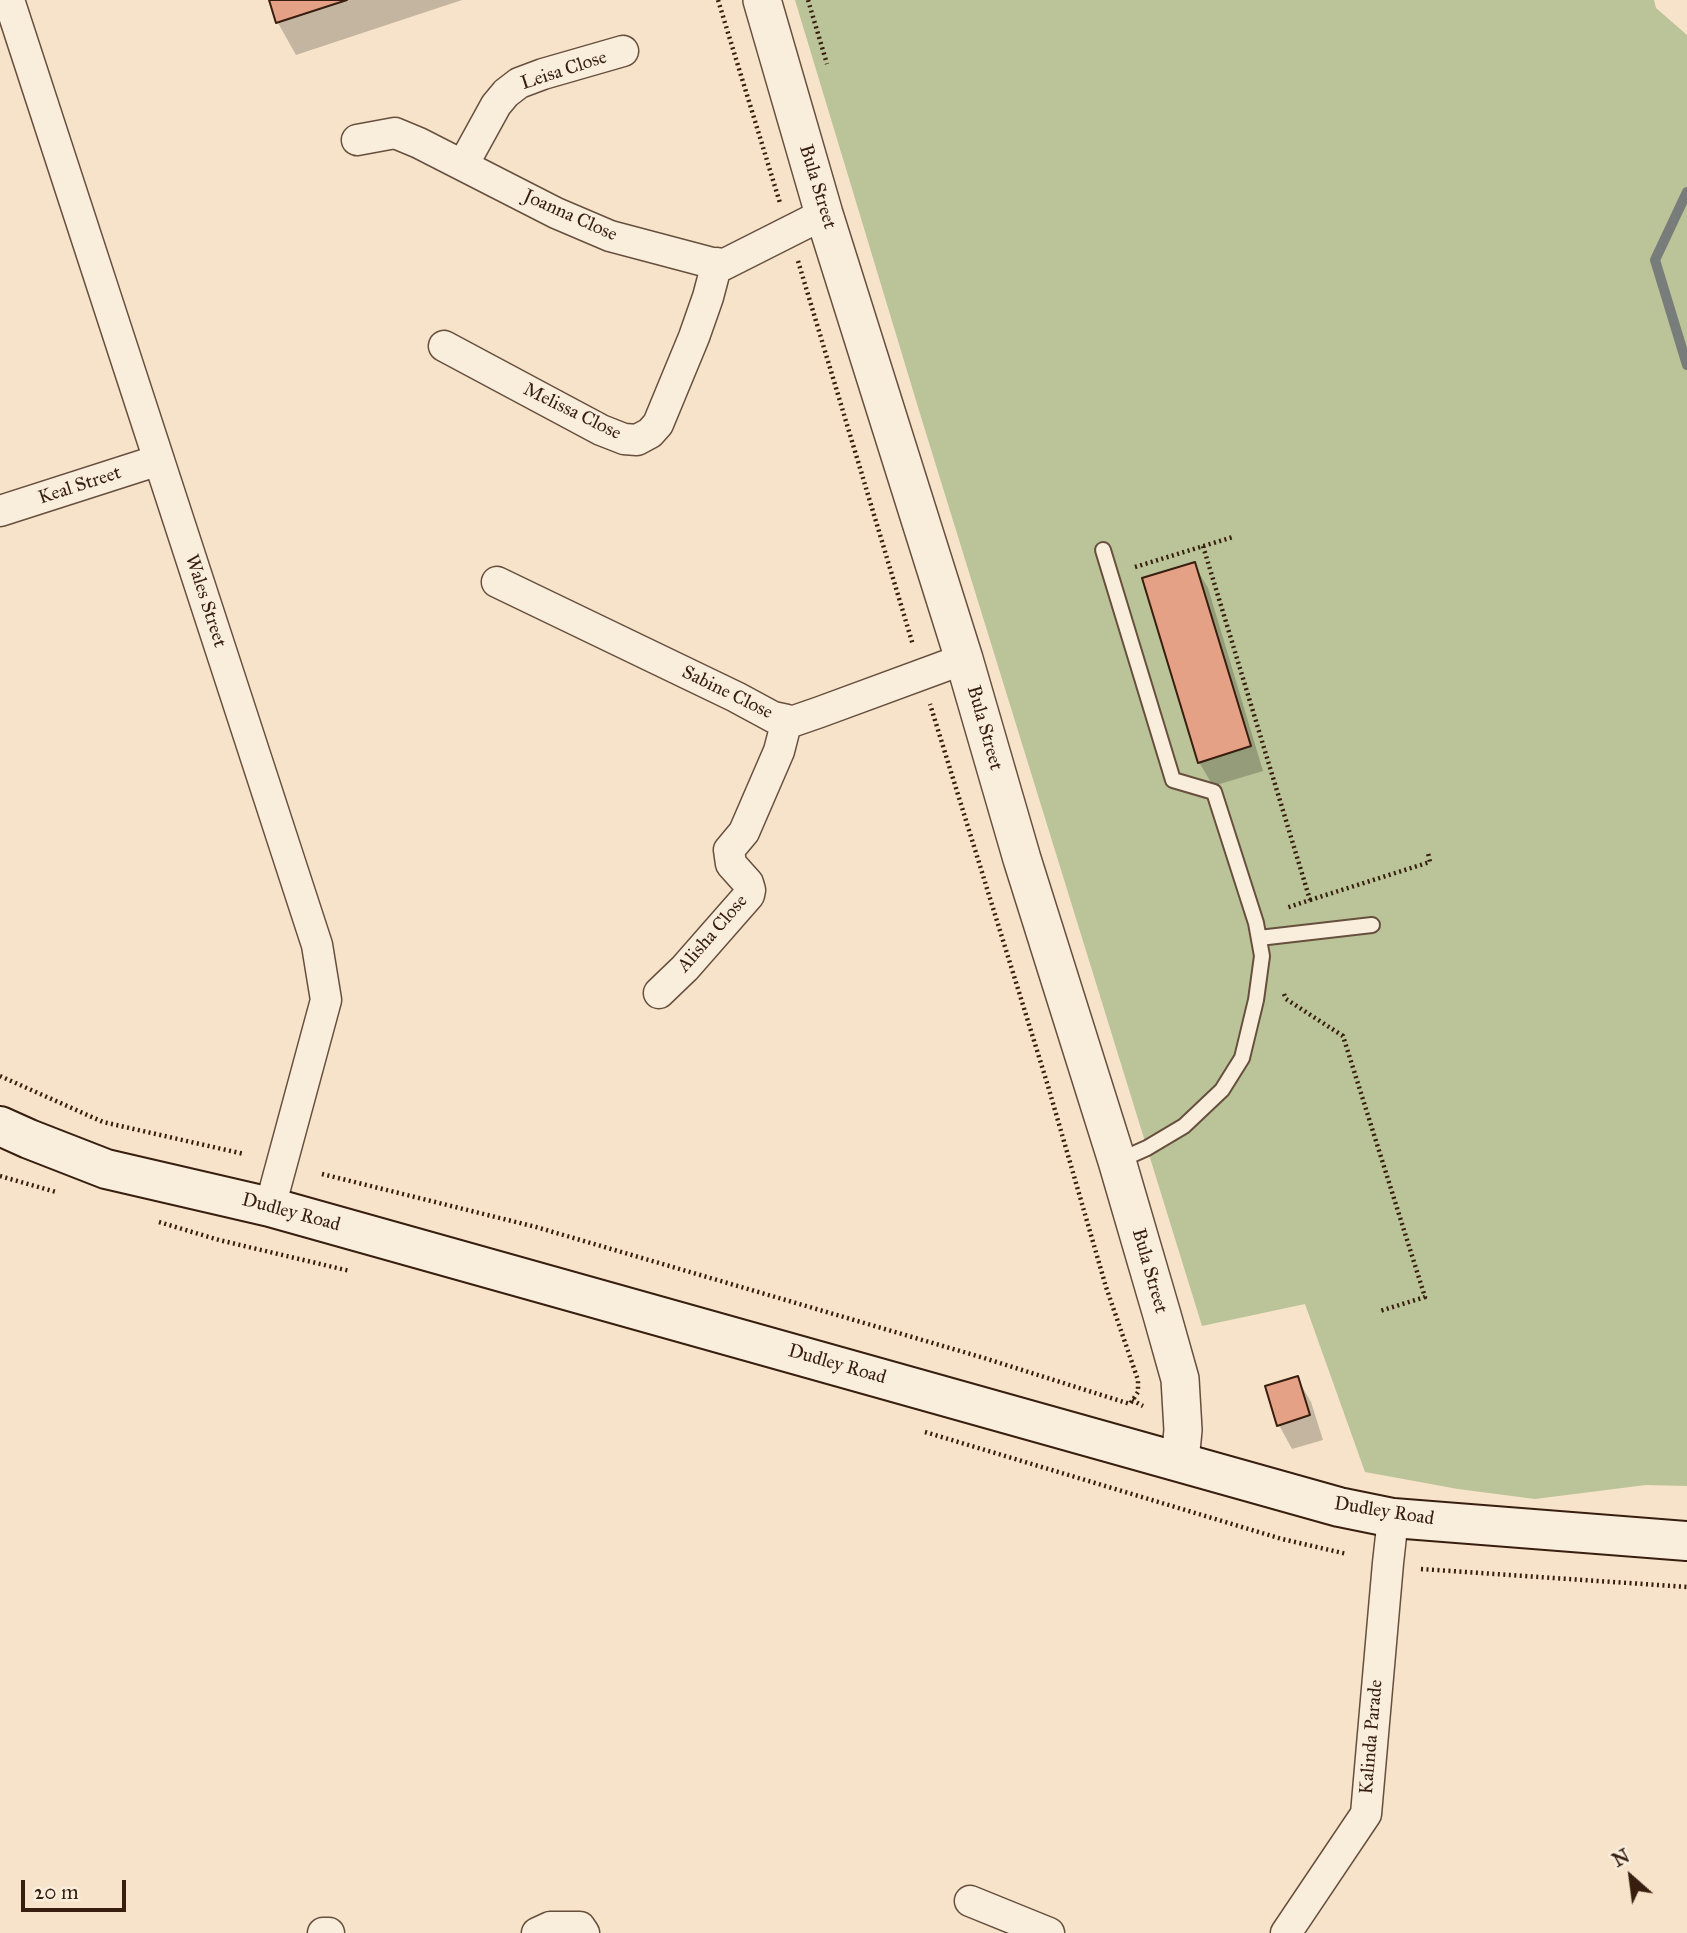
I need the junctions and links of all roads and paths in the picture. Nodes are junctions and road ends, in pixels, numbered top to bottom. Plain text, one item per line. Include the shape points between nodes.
1 (9, 0) edge
2 (718, 0) edge
3 (762, 0) edge
4 (808, 0) edge
5 (623, 51) dead end
6 (827, 64) dead end
7 (357, 140) dead end
8 (463, 165) junction
9 (824, 214) junction
10 (789, 232) junction
11 (717, 263) junction
12 (444, 345) dead end
13 (159, 460) junction
14 (0, 511) edge
15 (1233, 537) dead end
16 (1203, 546) junction
17 (1103, 550) dead end
18 (1110, 574) junction
19 (497, 582) dead end
20 (964, 659) junction
21 (922, 675) junction
22 (787, 720) junction
23 (1427, 853) dead end
24 (1310, 900) junction
25 (1282, 909) dead end
26 (1371, 925) dead end
27 (1259, 938) junction
28 (659, 993) dead end
29 (1283, 993) dead end
30 (0, 1076) edge
31 (0, 1126) edge
32 (244, 1154) dead end
33 (1117, 1161) junction
34 (322, 1174) dead end
35 (0, 1176) edge
36 (64, 1195) dead end
37 (270, 1207) junction
38 (155, 1221) dead end
39 (353, 1272) dead end
40 (1380, 1311) dead end
41 (1132, 1400) junction
42 (1143, 1406) dead end
43 (919, 1431) dead end
44 (1180, 1461) junction
45 (1393, 1518) junction
46 (1687, 1542) edge
47 (1347, 1554) dead end
48 (1413, 1568) dead end
49 (1687, 1587) edge
50 (970, 1901) dead end
51 (323, 1933) edge
52 (329, 1933) edge
53 (537, 1933) edge
54 (584, 1933) edge
55 (1049, 1933) edge
56 (1286, 1933) edge

1 - 13 street, Wales Street
2 - 10 path
3 - 9 street, Bula Street
4 - 6 path
5 - 8 street, Leisa Close via 519,83 496,105
7 - 8 street, Joanna Close via 395,133
8 - 11 street, Joanna Close via 610,236
9 - 10 street
9 - 20 street, Bula Street
10 - 11 street via 723,265
10 - 21 path
11 - 12 street, Melissa Close via 658,424 636,440 601,430
13 - 14 street, Keal Street
13 - 37 street, Wales Street via 317,945 327,1000
15 - 16 path
16 - 18 path
16 - 24 path
17 - 18 lane
18 - 27 lane via 1173,780 1214,792
19 - 22 street, Sabine Close
20 - 21 street, Sabine Close
20 - 33 street, Bula Street
21 - 22 street, Sabine Close
21 - 41 path via 1138,1380
22 - 28 street, Alisha Close via 779,751 744,832 729,850 731,864 748,883 749,895
23 - 24 path via 1430,862
24 - 25 path
26 - 27 lane
27 - 33 lane via 1262,956 1256,1000 1242,1058 1222,1090 1184,1126
29 - 40 path via 1343,1036 1425,1297
30 - 32 path via 103,1122
31 - 37 main road, Dudley Road via 106,1169
33 - 44 street, Bula Street via 1180,1379
34 - 41 path via 536,1227 1130,1404
35 - 36 path
37 - 44 main road, Dudley Road
38 - 39 path
41 - 42 path
43 - 47 path via 1282,1539
44 - 45 main road, Dudley Road
45 - 46 main road, Dudley Road
45 - 56 street, Kalinda Parade via 1366,1814
48 - 49 path
50 - 55 street
51 - 52 street
53 - 54 street via 550,1927 580,1927

